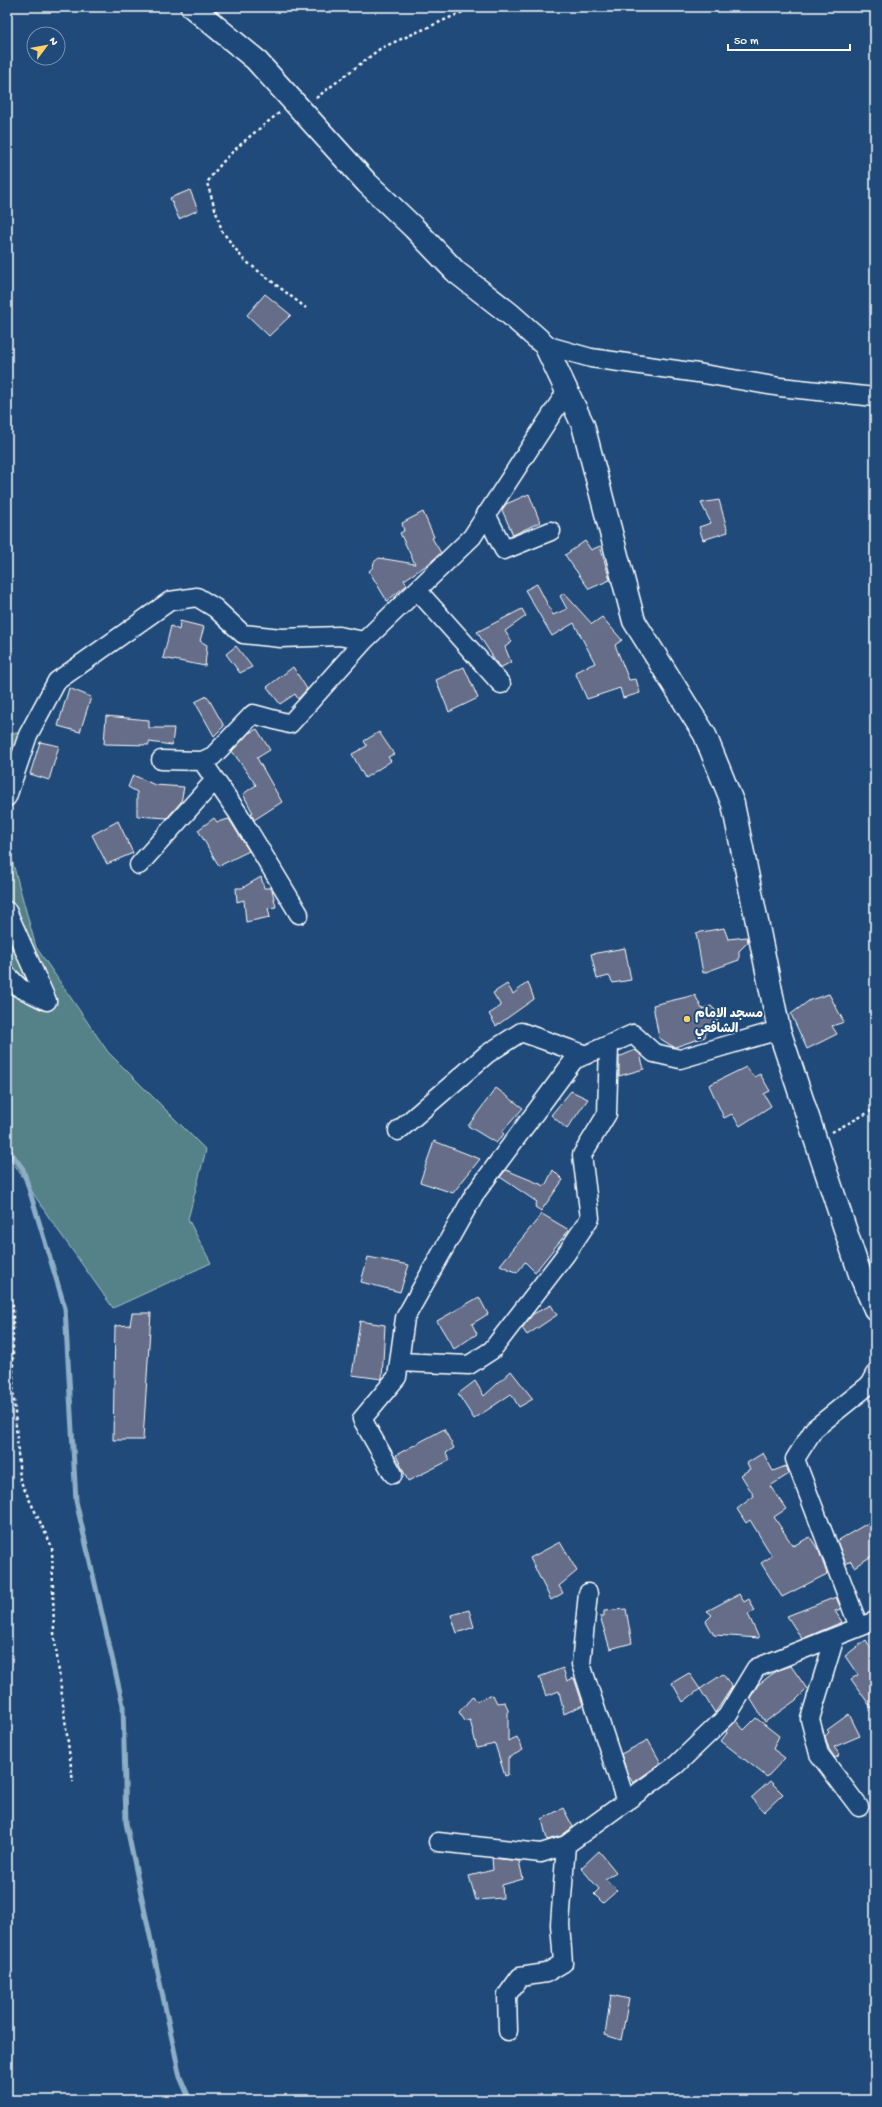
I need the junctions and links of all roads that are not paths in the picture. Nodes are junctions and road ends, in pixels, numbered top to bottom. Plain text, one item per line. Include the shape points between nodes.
1 (192, 7) edge
2 (545, 345) junction
3 (567, 391) junction
4 (875, 397) edge
5 (486, 514) junction
6 (550, 531) dead end
7 (417, 590) junction
8 (364, 641) junction
9 (501, 684) dead end
10 (161, 760) dead end
11 (202, 761) junction
12 (215, 780) junction
13 (7, 797) edge
14 (139, 865) dead end
15 (7, 911) edge
16 (298, 914) dead end
17 (7, 975) edge
18 (779, 1030) junction
19 (609, 1045) junction
20 (586, 1055) junction
21 (398, 1131) dead end
22 (875, 1309) edge
23 (399, 1362) junction
24 (875, 1374) edge
25 (393, 1474) dead end
26 (588, 1593) dead end
27 (867, 1624) edge
28 (835, 1637) junction
29 (626, 1802) junction
30 (859, 1807) dead end
31 (438, 1842) dead end
32 (566, 1845) junction
33 (508, 2032) dead end

1 - 2 street via 255,59 367,183 456,272
2 - 3 street
2 - 4 street via 591,358 780,387
3 - 5 street
3 - 18 street via 583,425 634,621 705,735 733,804
5 - 6 street via 504,550
5 - 7 street via 472,537
7 - 8 street
7 - 9 street
8 - 11 street via 290,724 253,714 213,756
8 - 13 street via 339,636 281,638 243,634 215,608 197,597 170,601 57,681 28,735
10 - 11 street
11 - 12 street
12 - 14 street
12 - 16 street via 238,813
15 - 17 street via 47,1001 20,988
18 - 19 street via 680,1059 654,1053 634,1034
18 - 22 street via 860,1274
19 - 20 street
19 - 23 street via 607,1114 582,1155 590,1218 566,1254 492,1350 469,1365
20 - 21 street via 521,1032 487,1054
20 - 23 street via 574,1060 474,1195 404,1318
23 - 25 street via 397,1377 362,1419
24 - 27 street via 869,1385 814,1429 795,1459
26 - 29 street via 581,1664
27 - 28 street
28 - 29 street via 756,1668 727,1716 676,1765
28 - 30 street via 810,1719 819,1754
29 - 32 street
31 - 32 street via 541,1853
32 - 33 street via 560,1924 563,1963 546,1973 520,1977 507,1995

